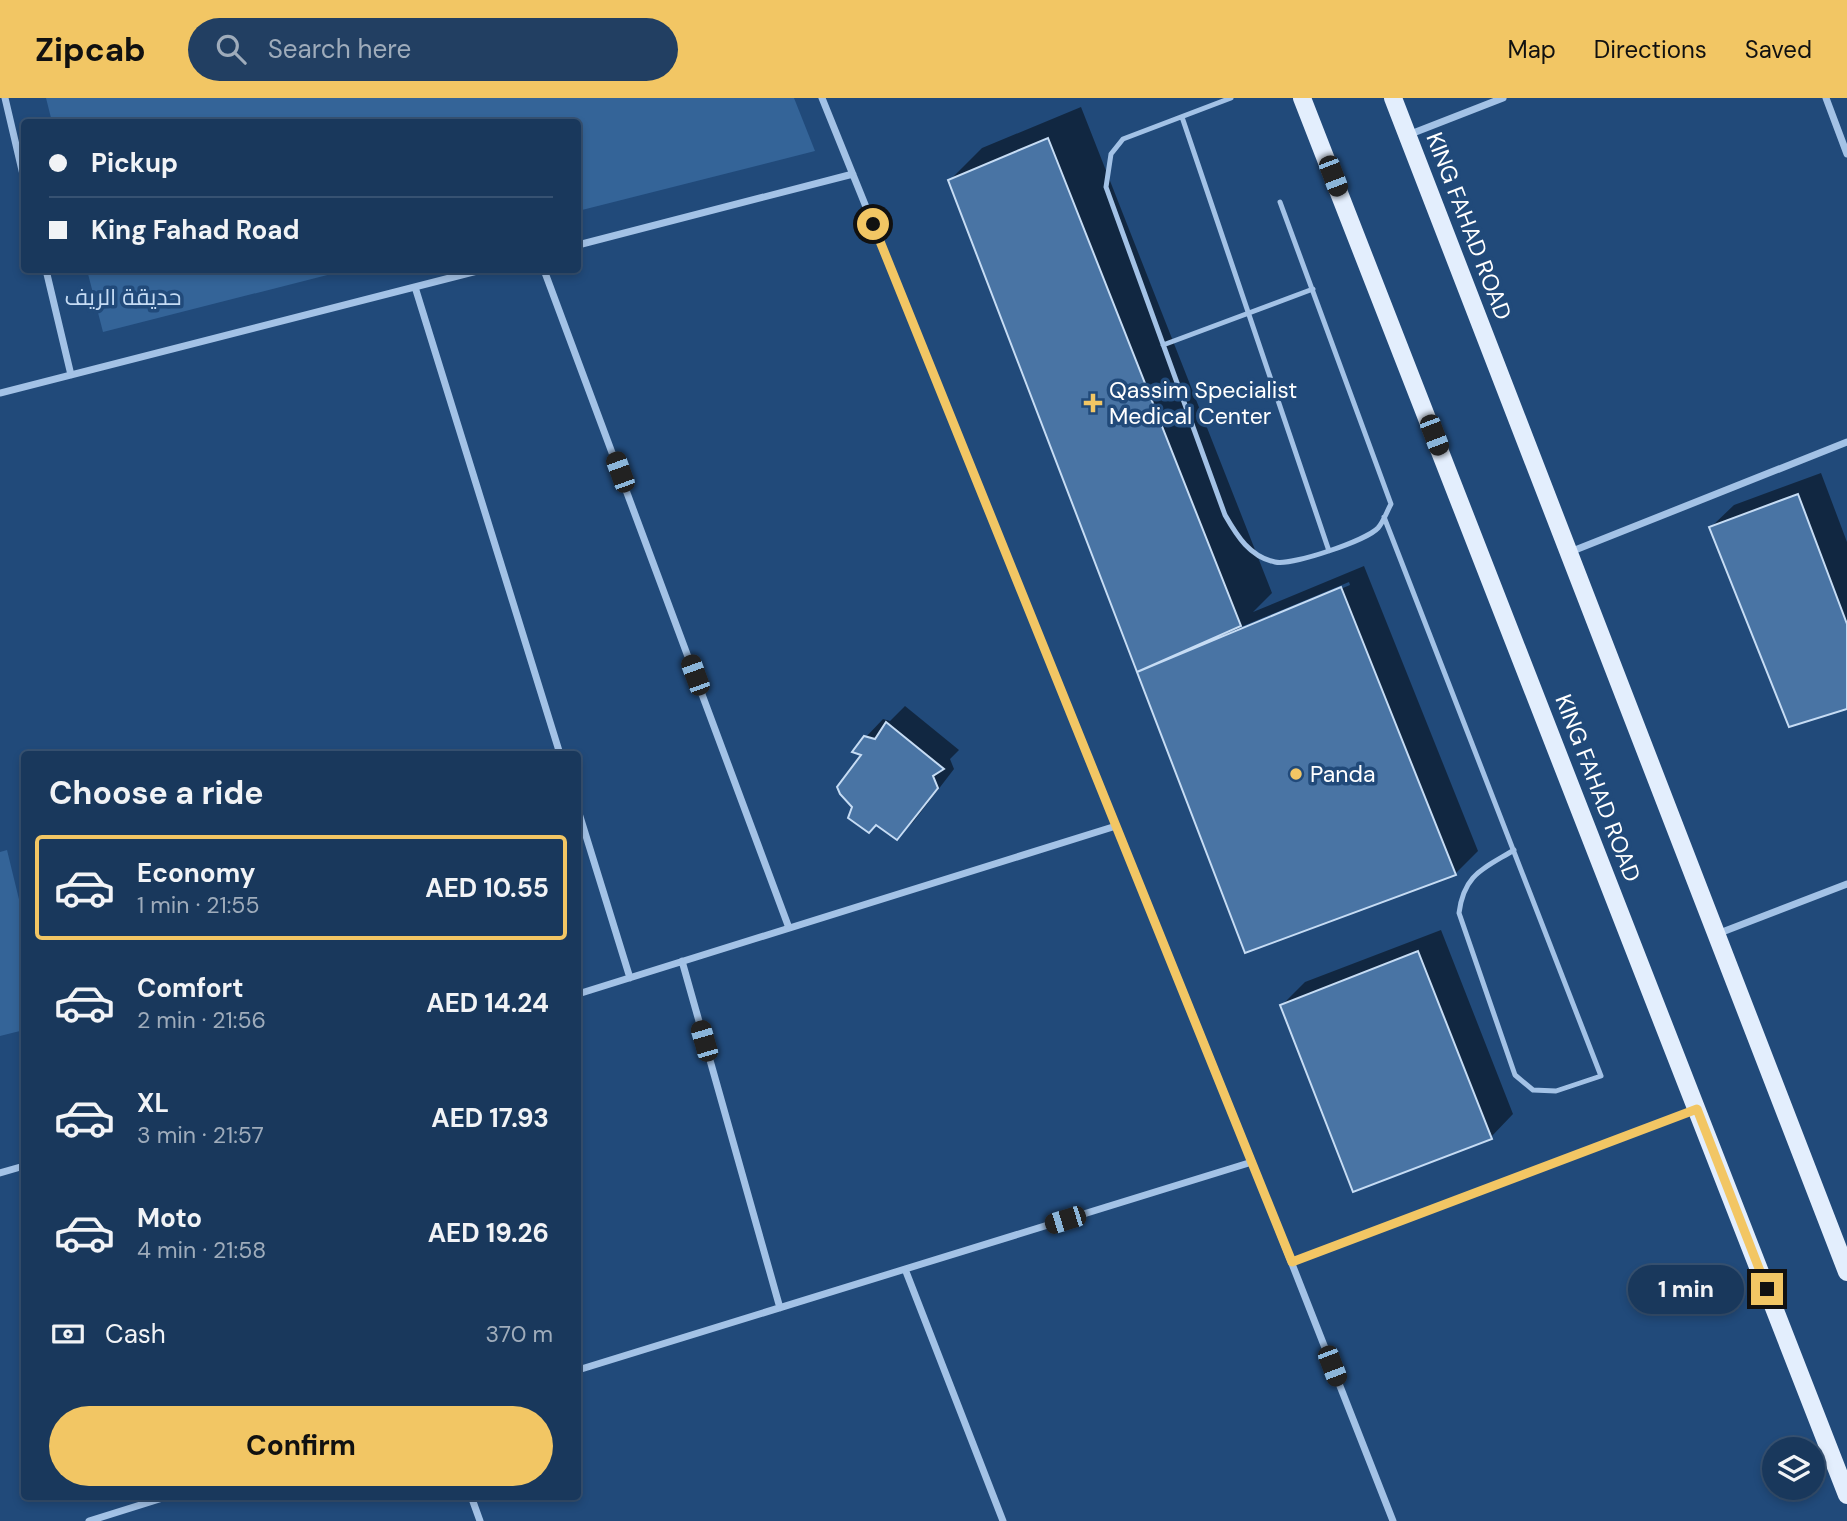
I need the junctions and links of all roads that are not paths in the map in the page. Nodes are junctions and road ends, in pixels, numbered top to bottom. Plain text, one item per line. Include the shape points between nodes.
1 (5, 98) edge
2 (822, 98) edge
3 (1231, 98) edge
4 (1303, 98) edge
5 (1393, 98) edge
6 (1503, 98) edge
7 (1826, 98) edge
8 (1223, 100) edge
9 (1182, 117) junction
10 (1408, 135) junction
11 (1847, 154) edge
12 (21, 166) edge
13 (853, 174) junction
14 (1280, 202) dead end
15 (581, 244) edge
16 (47, 273) edge
17 (469, 273) edge
18 (545, 273) edge
19 (415, 286) junction
20 (1313, 289) junction
21 (1249, 314) junction
22 (1163, 345) junction
23 (71, 375) junction
24 (0, 393) edge
25 (1847, 442) edge
26 (1384, 517) junction
27 (1329, 551) junction
28 (1569, 553) junction
29 (559, 751) edge
30 (581, 820) edge
31 (1116, 826) junction
32 (1514, 850) junction
33 (1847, 884) edge
34 (789, 928) junction
35 (1717, 934) junction
36 (682, 961) junction
37 (629, 978) junction
38 (581, 993) edge
39 (1697, 1109) junction
40 (1252, 1162) junction
41 (21, 1167) edge
42 (0, 1173) edge
43 (1292, 1262) junction
44 (905, 1269) junction
45 (1847, 1272) edge
46 (780, 1308) junction
47 (581, 1369) edge
48 (1847, 1495) edge
49 (156, 1500) edge
50 (472, 1500) edge
51 (89, 1521) edge
52 (480, 1521) edge
53 (1003, 1521) edge
54 (1393, 1521) edge

1 - 12 street
2 - 13 street
3 - 8 lane
4 - 39 main road, KING FAHAD ROAD
5 - 10 main road, KING FAHAD ROAD
6 - 10 street
7 - 11 street
8 - 9 lane
9 - 21 lane
9 - 22 lane via 1124,139 1111,154 1106,187
10 - 28 main road, KING FAHAD ROAD
13 - 15 street
13 - 31 street
14 - 20 lane
16 - 23 street
17 - 19 street
18 - 34 street
19 - 23 street
19 - 29 street
20 - 21 lane
20 - 26 lane via 1391,504
21 - 22 lane
21 - 27 lane
22 - 27 lane via 1237,537 1277,563
23 - 24 street
25 - 28 street
26 - 27 lane via 1377,530
26 - 32 lane
28 - 35 main road, KING FAHAD ROAD
30 - 37 street
31 - 34 street
31 - 40 street
32 - 32 lane via 1475,874 1461,892 1459,913 1515,1075 1533,1090 1556,1091 1601,1076
33 - 35 street
34 - 36 street
35 - 45 main road, KING FAHAD ROAD
36 - 37 street
36 - 46 street
37 - 38 street
39 - 43 street
39 - 48 main road, KING FAHAD ROAD
40 - 43 street
40 - 44 street
41 - 42 street
43 - 54 street
44 - 46 street
44 - 53 street
46 - 47 street
49 - 51 street
50 - 52 street

